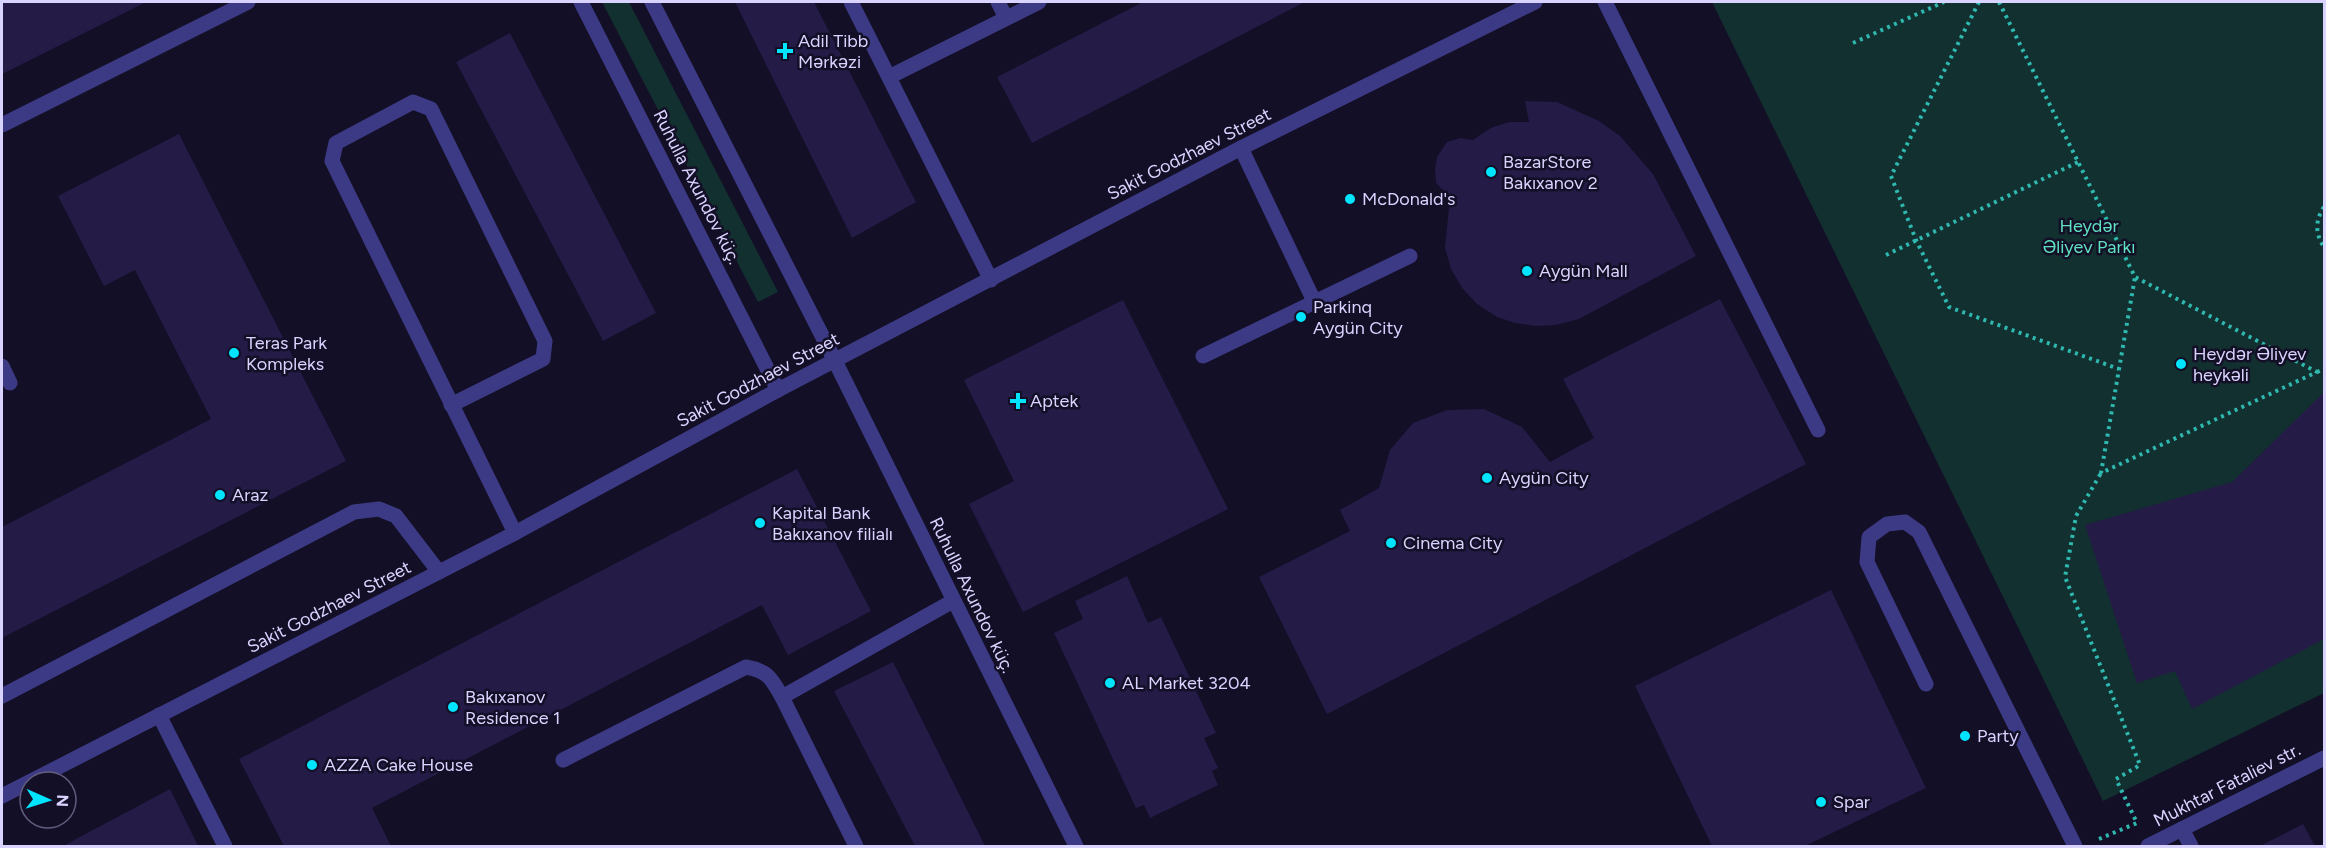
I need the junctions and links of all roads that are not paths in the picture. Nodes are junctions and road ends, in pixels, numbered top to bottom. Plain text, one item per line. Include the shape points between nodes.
1 (248, 2) edge
2 (581, 2) edge
3 (652, 2) edge
4 (852, 2) edge
5 (998, 2) edge
6 (1039, 2) edge
7 (1535, 2) edge
8 (1605, 2) edge
9 (1006, 18) junction
10 (889, 77) junction
11 (2, 125) edge
12 (1241, 148) junction
13 (1410, 256) dead end
14 (991, 280) junction
15 (1314, 301) junction
16 (1203, 356) dead end
17 (835, 361) junction
18 (2, 366) edge
19 (10, 383) dead end
20 (778, 390) junction
21 (451, 405) junction
22 (1818, 430) dead end
23 (515, 533) junction
24 (439, 572) junction
25 (952, 601) junction
26 (1926, 684) dead end
27 (2, 696) edge
28 (782, 697) junction
29 (159, 715) junction
30 (2325, 758) edge
31 (563, 760) dead end
32 (2, 796) edge
33 (2182, 829) junction
34 (225, 846) edge
35 (856, 846) edge
36 (1076, 846) edge
37 (2075, 846) edge
38 (2148, 846) edge
39 (2191, 846) edge

1 - 11 street
2 - 20 street, Ruhulla Axundov küç.
3 - 17 street, Ruhulla Axundov küç.
4 - 10 street
5 - 9 street
6 - 9 street
7 - 12 street, Sakit Godzhaev Street
8 - 22 street
9 - 10 street
10 - 14 street
12 - 14 street, Sakit Godzhaev Street
12 - 15 street
13 - 15 street
14 - 17 street, Sakit Godzhaev Street
15 - 16 street
17 - 20 street, Sakit Godzhaev Street
17 - 25 street, Ruhulla Axundov küç.
18 - 19 street
20 - 23 street, Sakit Godzhaev Street
21 - 21 street via 543,359 545,341 431,109 413,102 336,143 332,161
21 - 23 street
23 - 24 street, Sakit Godzhaev Street
24 - 27 street via 396,516 379,509 354,512
24 - 29 street, Sakit Godzhaev Street
25 - 28 street
25 - 36 street, Ruhulla Axundov küç.
26 - 37 street via 1867,562 1869,537 1887,524 1905,522 1919,532
28 - 31 street via 771,678 760,669 746,667
28 - 35 street
29 - 32 street, Sakit Godzhaev Street
29 - 34 street
30 - 33 street, Mukhtar Fataliev str.
33 - 38 street, Mukhtar Fataliev str.
33 - 39 street

